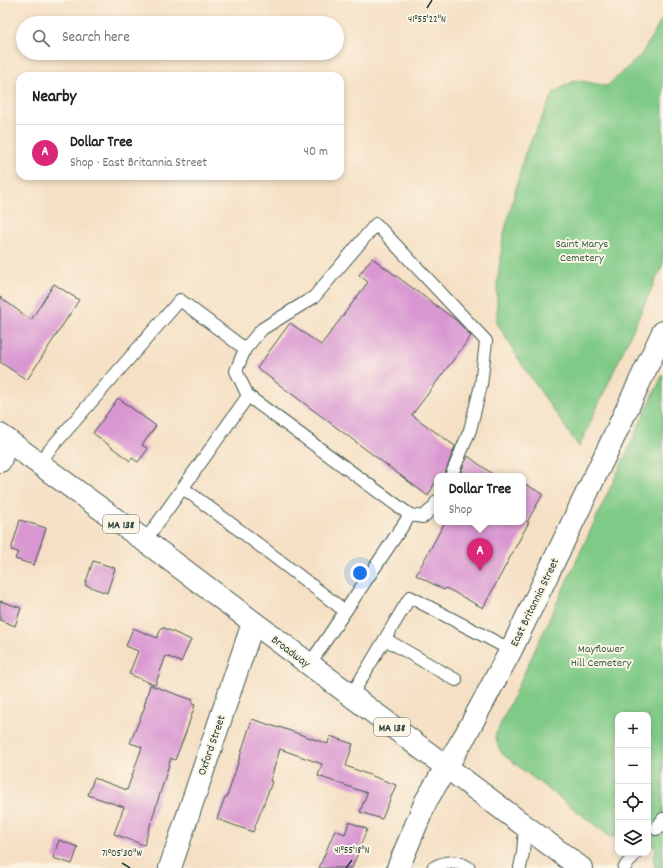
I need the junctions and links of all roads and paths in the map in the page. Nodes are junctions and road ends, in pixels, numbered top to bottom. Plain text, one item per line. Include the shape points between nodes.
1 (663, 332) edge
2 (245, 349) junction
3 (248, 396) junction
4 (3, 437) edge
5 (0, 460) edge
6 (39, 462) junction
7 (452, 473) edge
8 (183, 488) junction
9 (434, 506) edge
10 (410, 515) junction
11 (145, 541) junction
12 (345, 611) junction
13 (253, 623) junction
14 (385, 639) junction
15 (511, 650) junction
16 (309, 665) junction
17 (456, 680) dead end
18 (352, 696) junction
19 (446, 767) junction
20 (525, 827) junction
21 (634, 856) edge
22 (577, 867) edge
23 (170, 868) edge
24 (398, 868) edge
25 (433, 868) edge
26 (469, 868) edge
27 (520, 868) edge
28 (624, 868) edge

1 - 15 street, East Britannia Street
2 - 3 lane via 236,371
2 - 6 lane via 180,300
2 - 7 lane via 262,329 314,297 376,224 486,341 481,385 470,430
3 - 8 lane
3 - 10 lane
4 - 5 street
4 - 6 street, Broadway / MA 138
6 - 11 street, Broadway / MA 138
8 - 11 lane
8 - 12 lane
9 - 10 lane via 423,517
10 - 12 lane
11 - 13 street, Broadway / MA 138
12 - 16 lane
13 - 16 street, Broadway / MA 138
13 - 23 street, Oxford Street
14 - 15 lane via 410,597
14 - 17 lane
14 - 18 lane
15 - 19 street, East Britannia Street
16 - 18 street, Broadway / MA 138
18 - 19 street, Broadway / MA 138
19 - 20 street, Broadway / MA 138
19 - 24 street, East Britannia Street via 426,801
20 - 22 street, Broadway / MA 138
20 - 27 lane
21 - 28 lane
25 - 26 lane via 451,862

